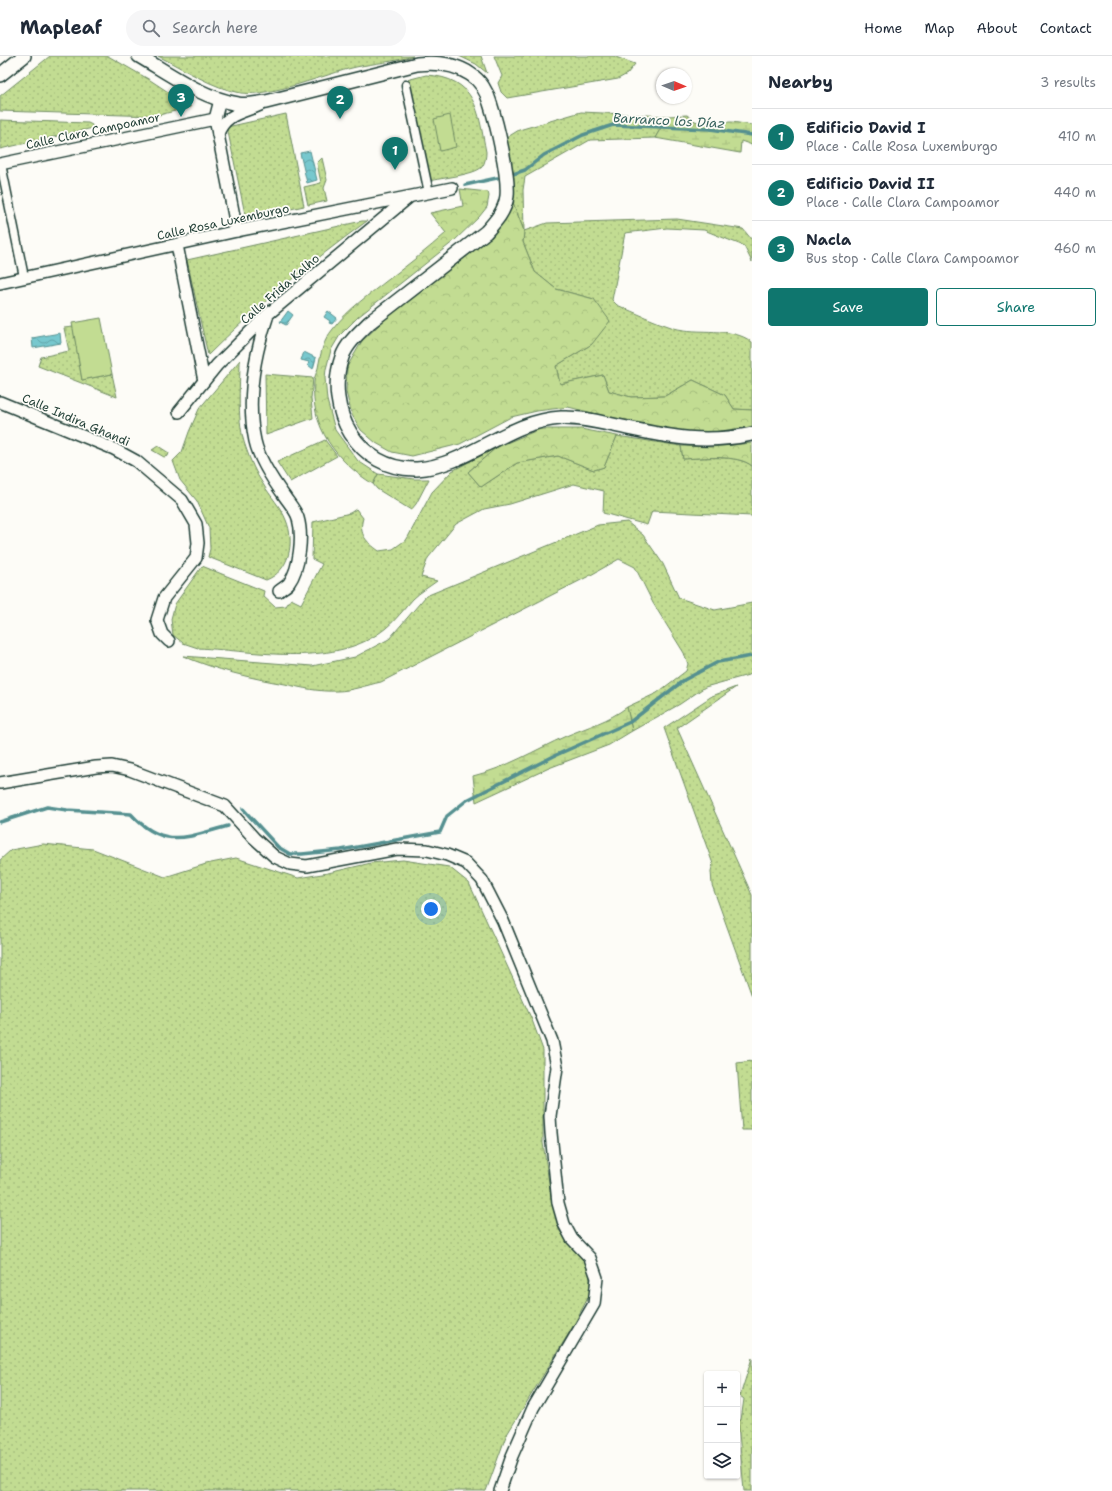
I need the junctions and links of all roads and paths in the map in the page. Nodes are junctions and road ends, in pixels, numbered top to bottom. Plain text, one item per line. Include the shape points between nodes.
1 (24, 56) edge
2 (139, 56) edge
3 (0, 75) edge
4 (406, 85) dead end
5 (199, 91) junction
6 (220, 100) junction
7 (266, 102) junction
8 (215, 119) junction
9 (198, 122) junction
10 (218, 134) junction
11 (0, 164) edge
12 (452, 188) dead end
13 (429, 193) junction
14 (410, 196) junction
15 (238, 231) junction
16 (177, 245) junction
17 (24, 278) junction
18 (0, 282) edge
19 (267, 315) junction
20 (204, 380) junction
21 (0, 402) edge
22 (179, 412) dead end
23 (752, 434) edge
24 (279, 590) dead end
25 (169, 641) dead end
26 (0, 783) edge
27 (500, 1491) edge

1 - 3 street
2 - 5 street
4 - 13 street
5 - 6 street
5 - 9 street via 211,106 206,118
6 - 7 street via 240,105
6 - 8 street
7 - 10 street via 227,119 221,124
7 - 23 street via 417,64 436,62 470,74 481,84 490,102 507,178 507,197 500,216 486,232 370,322 342,355 337,376 337,399 344,422 356,443 375,459 397,468 418,469 444,464 521,426 540,420 562,418 586,420 677,439 710,441
8 - 9 street, Calle Clara Campoamor
8 - 10 street
9 - 11 street, Calle Clara Campoamor
10 - 15 street
11 - 17 street
12 - 13 street, Calle Rosa Luxemburgo
13 - 14 street, Calle Rosa Luxemburgo
14 - 15 street, Calle Rosa Luxemburgo
14 - 19 street, Calle Frida Kalho
15 - 16 street, Calle Rosa Luxemburgo
16 - 17 street, Calle Rosa Luxemburgo
16 - 20 street
17 - 18 street, Calle Rosa Luxemburgo
19 - 20 street, Calle Frida Kalho
19 - 24 street via 252,381 251,412 255,442 272,477 298,517 300,546 289,582
20 - 22 street, Calle Frida Kalho
21 - 25 street, Calle Indira Ghandi via 114,449 136,462 182,500 196,524 198,543 196,558 164,598 157,620 162,634
26 - 27 street via 112,766 130,770 225,806 275,857 290,864 307,866 397,849 427,850 466,863 482,880 503,921 556,1053 557,1067 550,1116 558,1203 564,1224 572,1239 590,1258 597,1278 594,1304 533,1408

